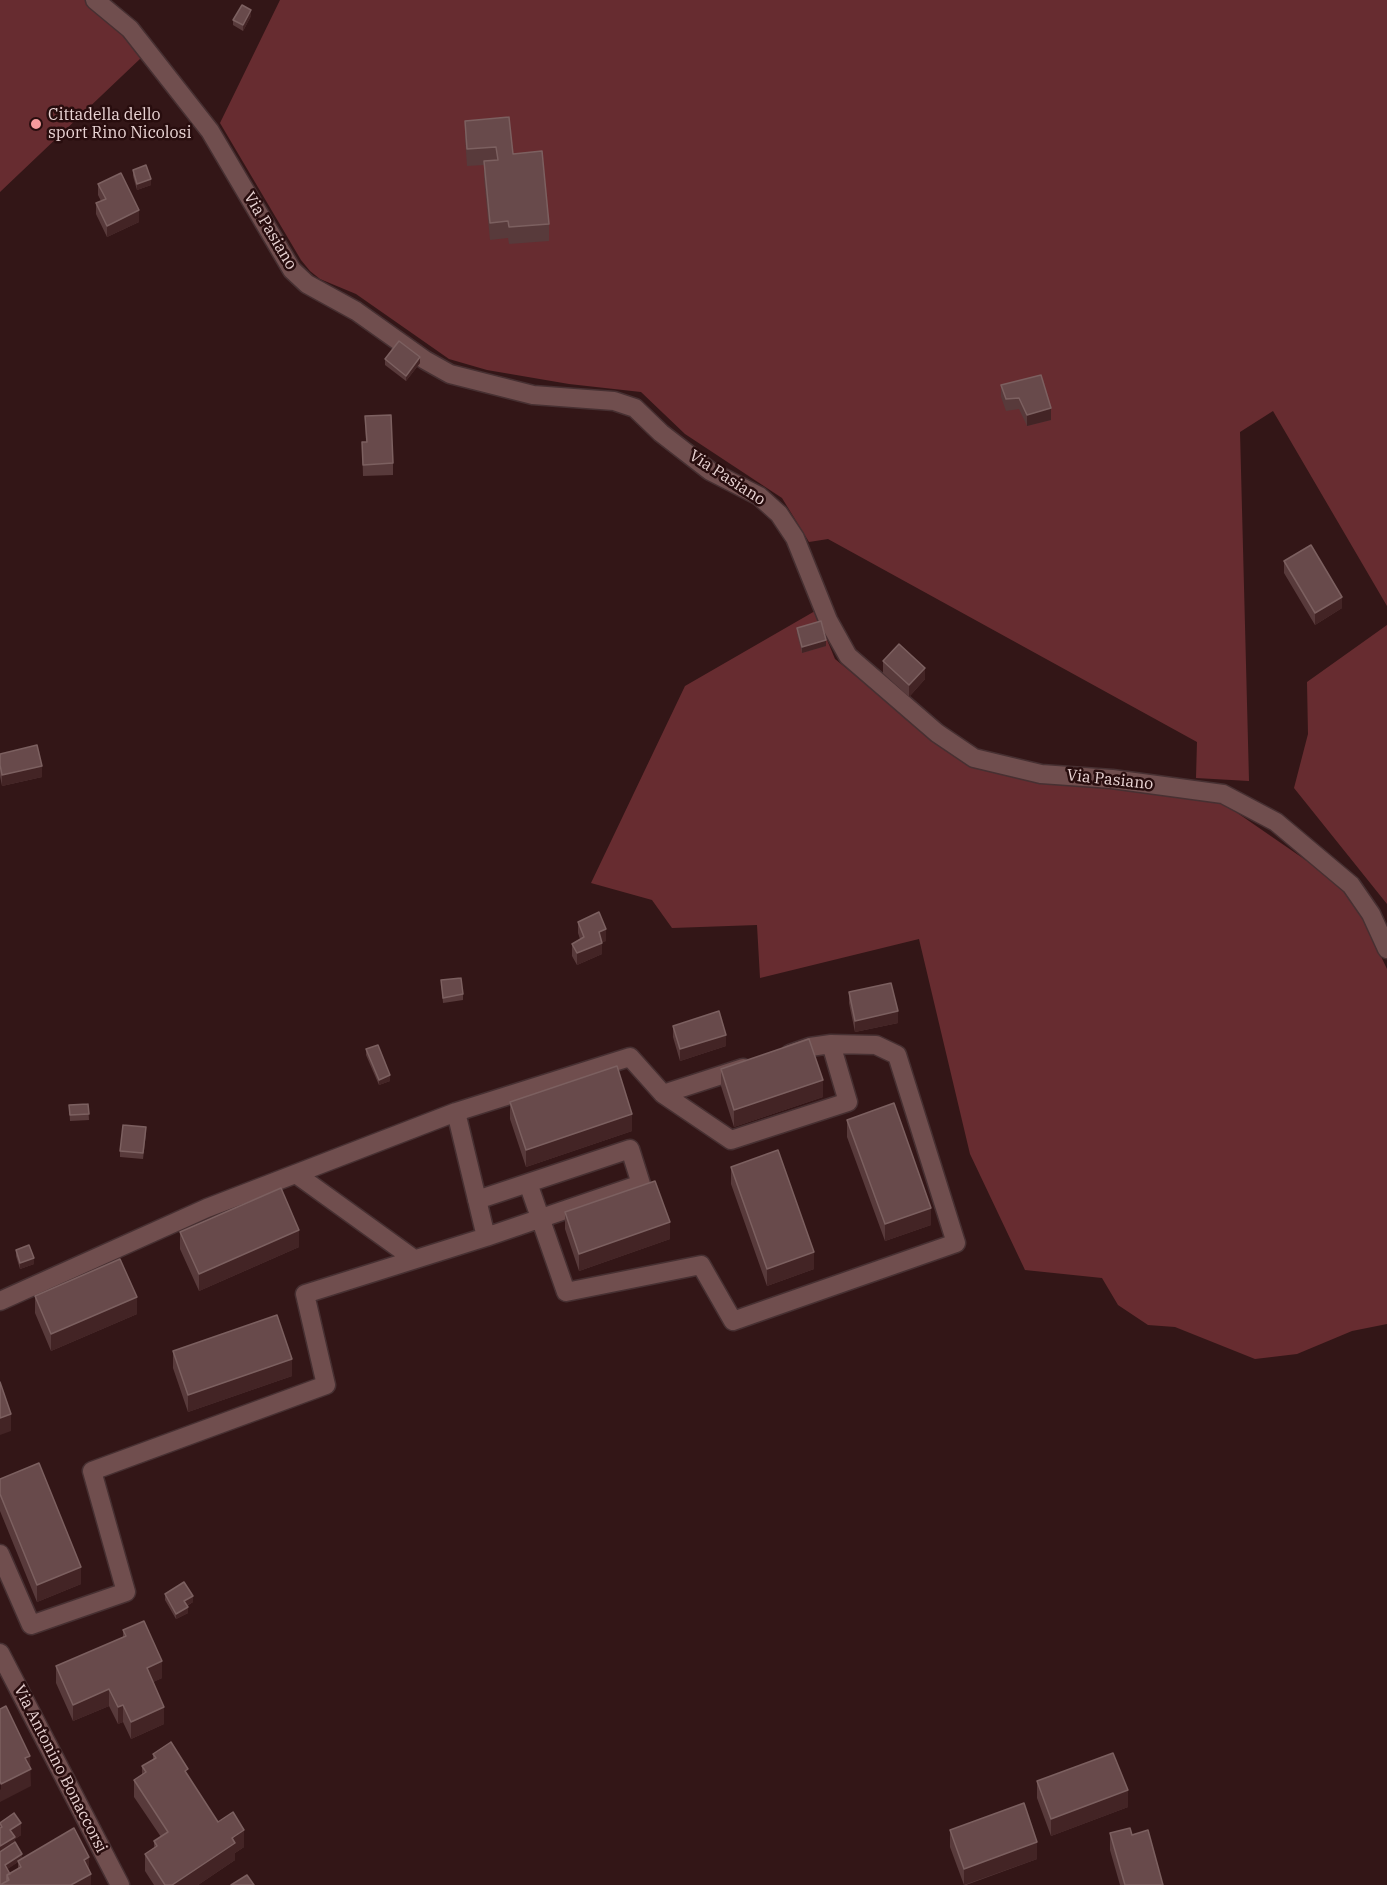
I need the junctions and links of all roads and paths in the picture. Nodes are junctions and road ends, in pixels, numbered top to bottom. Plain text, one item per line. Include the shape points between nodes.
1 (95, 0) edge
2 (1387, 949) edge
3 (831, 1044) junction
4 (663, 1094) junction
5 (456, 1112) junction
6 (296, 1174) junction
7 (528, 1183) junction
8 (477, 1200) junction
9 (539, 1218) junction
10 (486, 1237) junction
11 (414, 1259) junction
12 (0, 1301) edge
13 (0, 1554) edge
14 (0, 1653) edge
15 (120, 1885) edge

1 - 2 street, Via Pasiano via 129,29 210,131 292,270 307,284 356,311 450,374 533,394 614,401 635,408 710,471 759,496 779,514 795,538 828,620 848,656 937,733 974,758 1041,774 1223,794 1276,822 1351,885 1371,914
3 - 4 street via 810,1047
3 - 4 street via 848,1102 731,1140
3 - 9 street via 876,1045 897,1055 956,1243 733,1321 701,1265 566,1292
4 - 5 street via 630,1057
5 - 6 street
5 - 8 street
6 - 11 street
6 - 12 street via 207,1208
7 - 8 street
7 - 9 street
7 - 9 street via 630,1149 641,1184
8 - 10 street
9 - 10 street
10 - 11 street
11 - 13 street via 305,1294 326,1385 92,1472 126,1592 31,1625
14 - 15 street, Via Antonino Bonaccorsi

